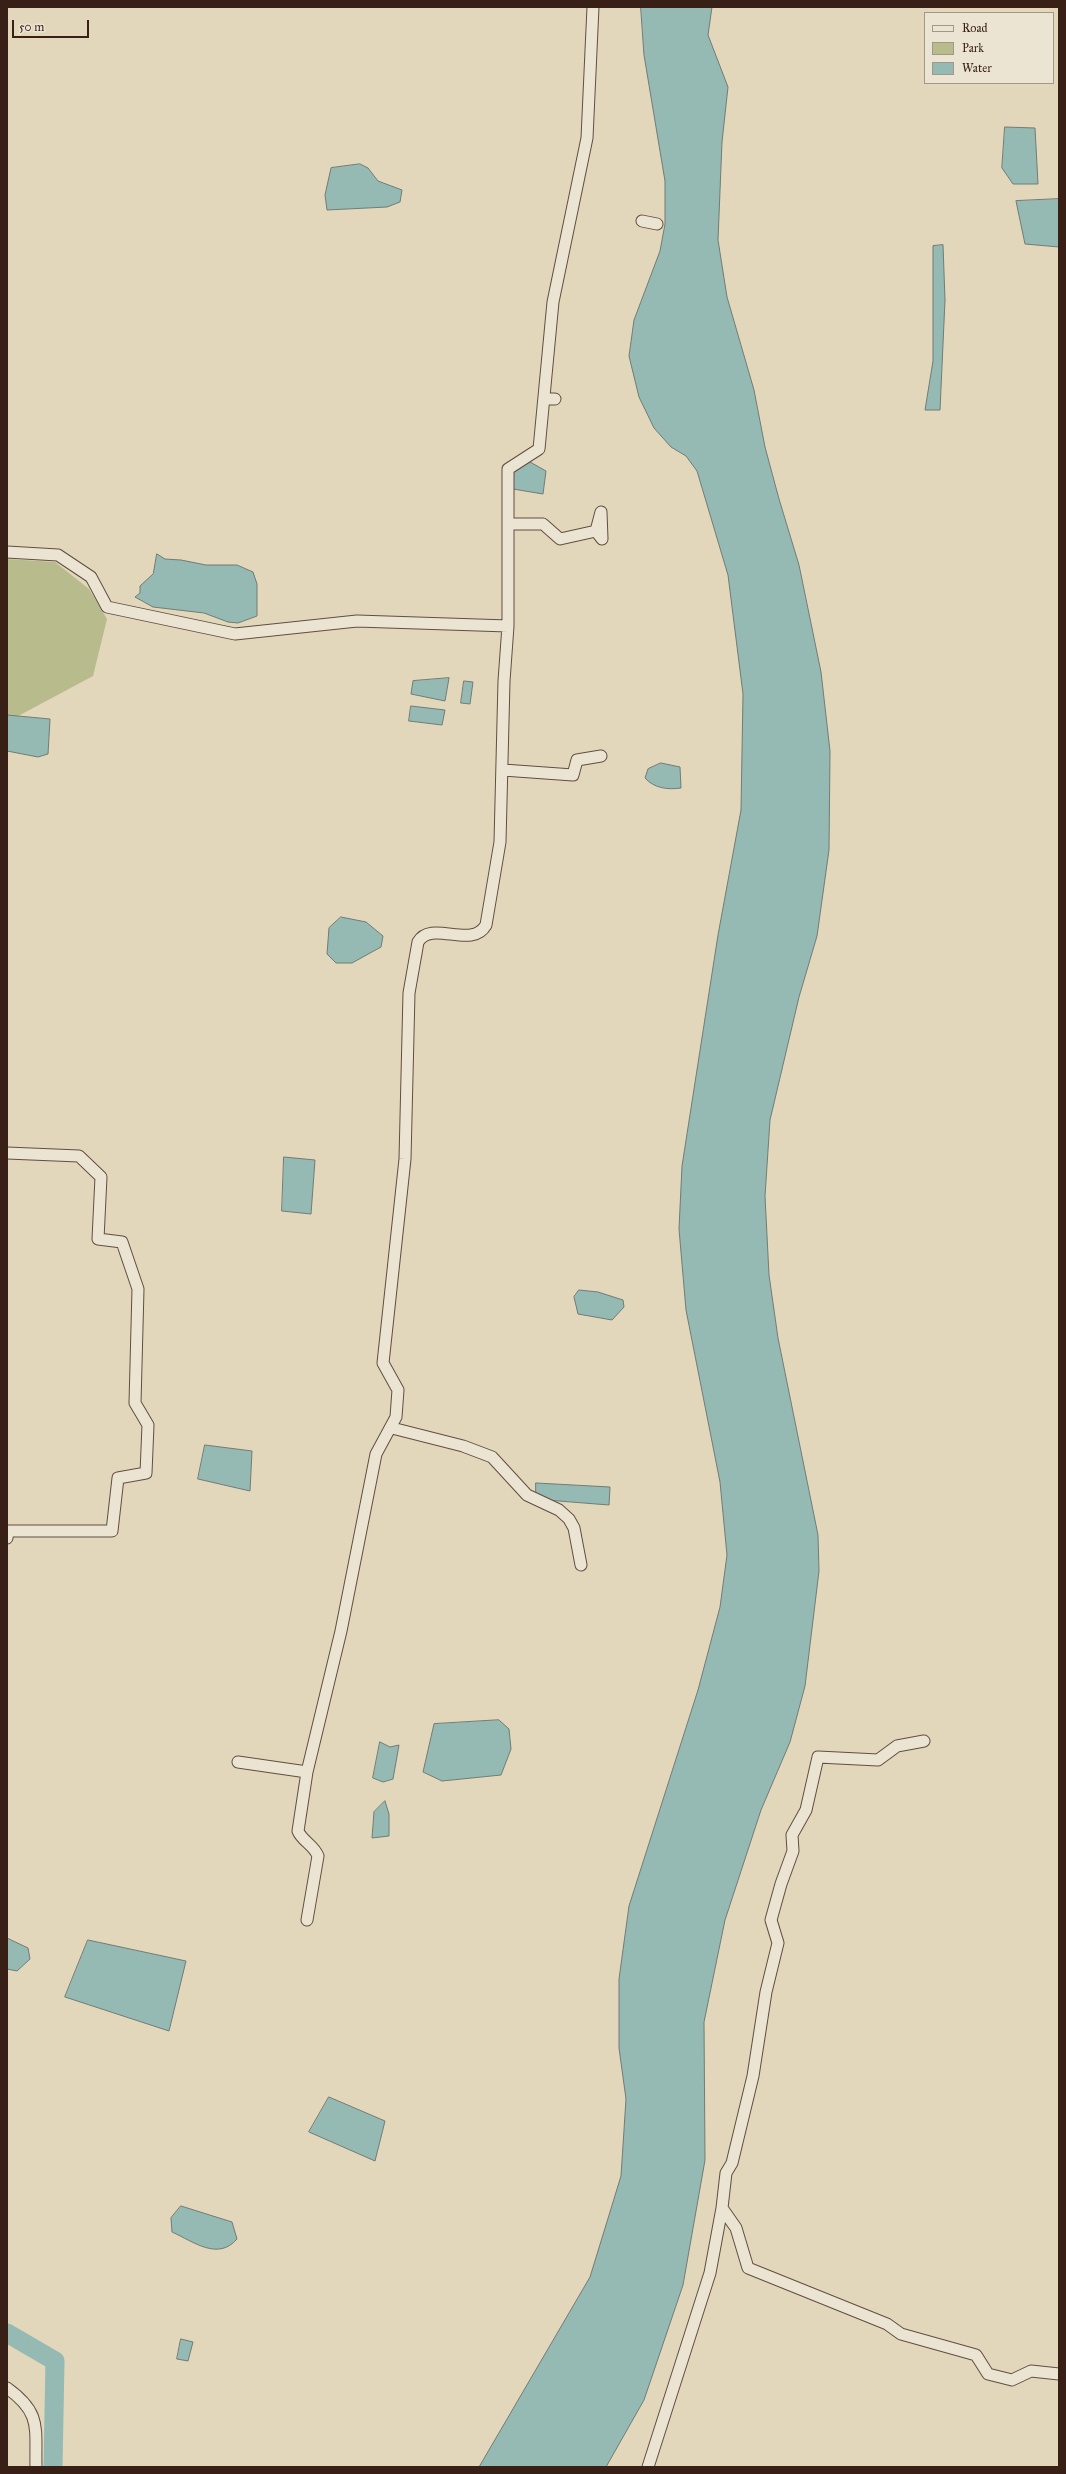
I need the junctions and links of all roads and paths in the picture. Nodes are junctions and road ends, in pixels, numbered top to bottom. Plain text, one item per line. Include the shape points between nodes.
1 (593, 7) edge
2 (642, 221) dead end
3 (657, 224) dead end
4 (508, 524) junction
5 (596, 531) dead end
6 (7, 552) edge
7 (508, 626) junction
8 (601, 756) dead end
9 (503, 770) junction
10 (7, 1152) edge
11 (392, 1428) junction
12 (7, 1538) edge
13 (581, 1565) dead end
14 (924, 1741) dead end
15 (238, 1762) dead end
16 (307, 1772) junction
17 (307, 1920) dead end
18 (722, 2208) junction
19 (1059, 2374) edge
20 (7, 2388) edge
21 (36, 2467) edge
22 (648, 2467) edge

1 - 4 street via 587,138 553,302 550,399 539,449 508,469
2 - 3 street
4 - 5 street via 543,524 560,539
4 - 7 street
6 - 7 street via 58,555 91,576 107,607 235,634 357,621
7 - 9 street via 504,681
8 - 9 street via 577,760 573,775
9 - 11 street via 500,842 486,925 477,933 453,936 430,932 421,937 408,993 405,1159 383,1363 398,1390 396,1417
10 - 12 street via 79,1156 101,1177 98,1239 122,1242 138,1290 135,1403 148,1425 146,1473 118,1478 112,1531 8,1532
11 - 13 street via 463,1446 492,1457 528,1495 559,1510 569,1519 574,1528
11 - 16 street via 376,1454 342,1623
14 - 18 street via 897,1746 878,1760 818,1757 806,1810 792,1834 793,1851 780,1884 771,1920 778,1943 765,1998 752,2076 732,2163 726,2173
15 - 16 street
16 - 17 street via 298,1831 318,1856
18 - 19 street via 736,2228 748,2268 887,2324 900,2334 976,2355 988,2374 1012,2380 1031,2370
18 - 22 street via 710,2273
20 - 21 street via 20,2397 34,2416

